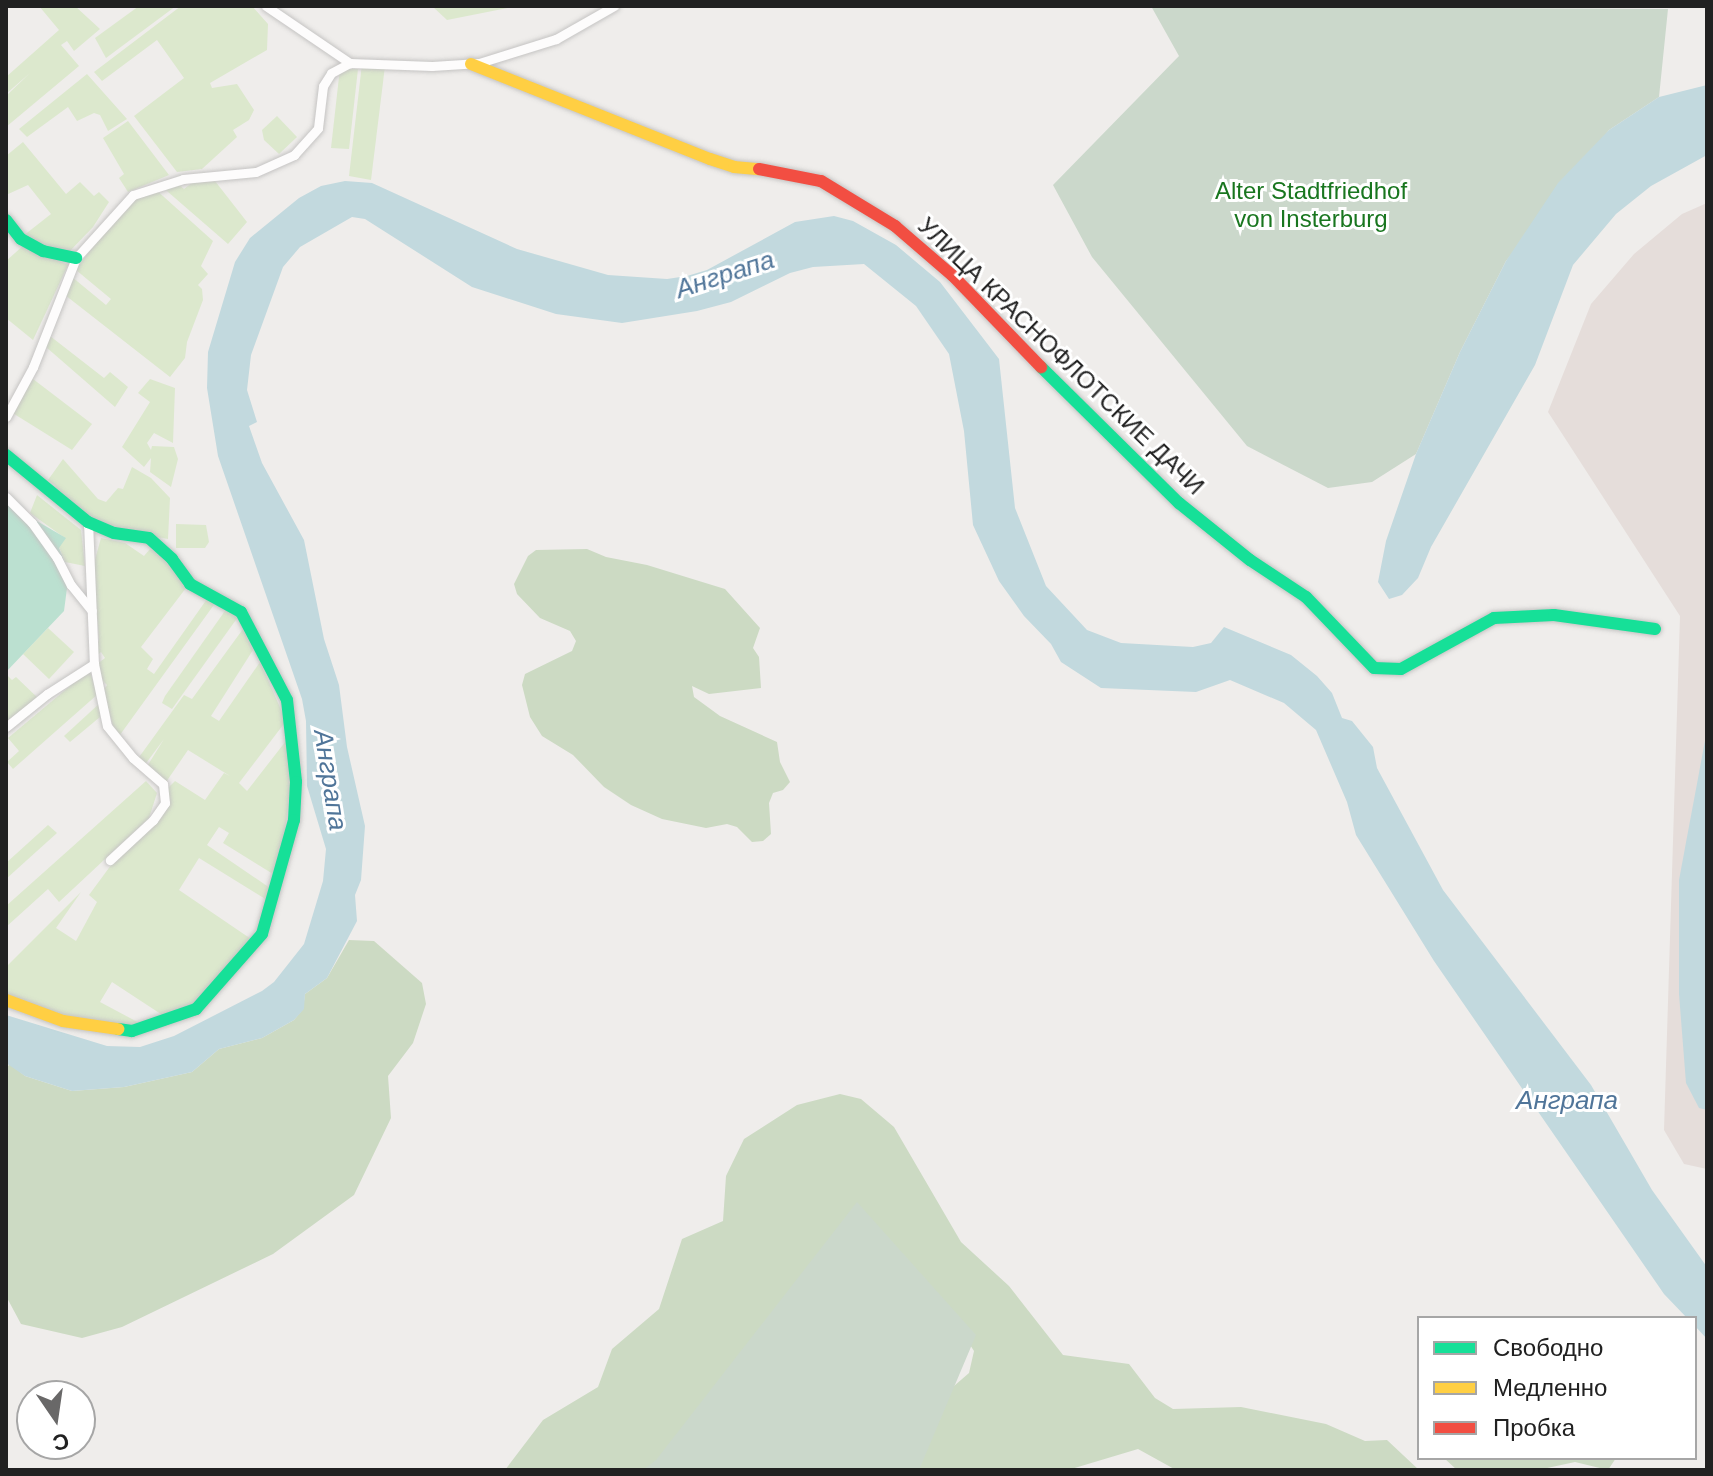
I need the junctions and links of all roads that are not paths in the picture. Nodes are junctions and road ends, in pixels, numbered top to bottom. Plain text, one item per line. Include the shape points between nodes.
1 (266, 6) edge
2 (614, 6) edge
3 (350, 63) junction
4 (471, 64) junction
5 (6, 220) edge
6 (76, 258) junction
7 (6, 417) edge
8 (6, 455) edge
9 (6, 497) edge
10 (88, 522) junction
11 (92, 611) junction
12 (1655, 629) dead end
13 (94, 664) junction
14 (6, 727) edge
15 (110, 860) dead end
16 (6, 1000) edge

1 - 3 street
2 - 4 street via 556,39
3 - 4 street, УЛИЦА КРАСНОФЛОТСКИЕ ДАЧИ
3 - 6 street via 331,73 323,86 318,128 294,155 256,172 190,178 133,195
4 - 12 street, УЛИЦА КРАСНОФЛОТСКИЕ ДАЧИ via 710,159 821,181 895,226 953,276 1027,356 1179,503 1306,597 1374,668 1401,669 1494,618 1554,615
5 - 6 street via 21,239 43,251
6 - 7 street via 33,367
8 - 10 street
9 - 11 street via 32,523
10 - 11 street
10 - 16 street via 114,533 149,538 190,584 241,612 287,700 296,767 294,820 262,934 196,1009 132,1031 63,1021
11 - 13 street
13 - 14 street
13 - 15 street via 107,726 163,784 165,803

